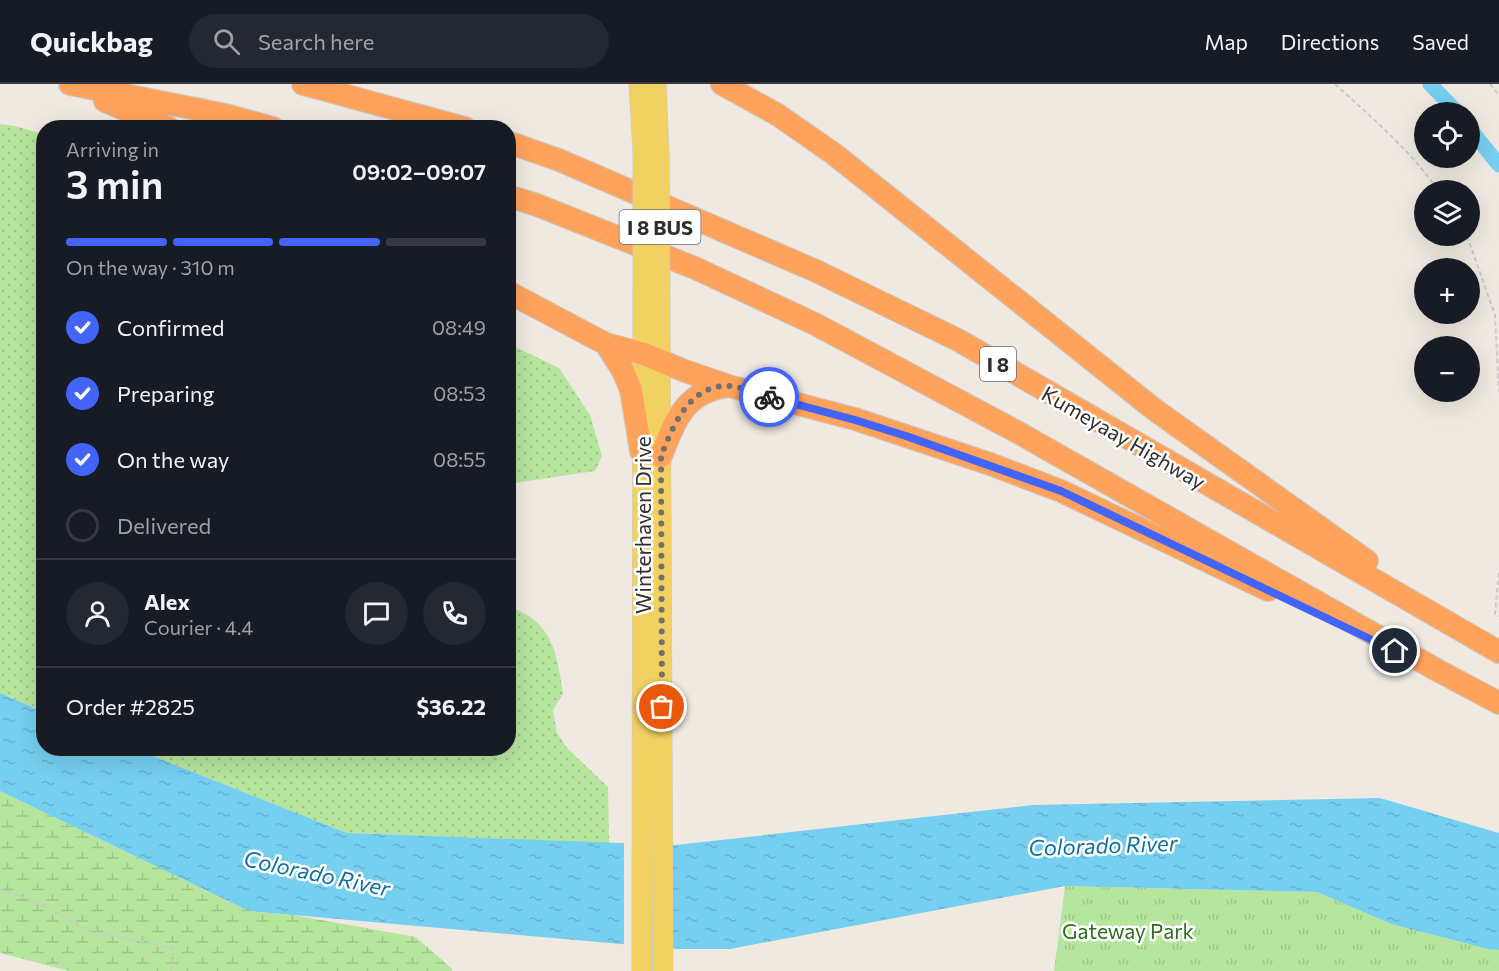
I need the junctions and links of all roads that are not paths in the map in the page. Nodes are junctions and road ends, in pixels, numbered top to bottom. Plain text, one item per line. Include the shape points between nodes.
1 (64, 84) edge
2 (70, 84) edge
3 (303, 84) edge
4 (639, 84) edge
5 (656, 84) edge
6 (722, 84) edge
7 (150, 120) edge
8 (244, 120) edge
9 (436, 120) edge
10 (516, 145) edge
11 (651, 152) junction
12 (516, 198) edge
13 (516, 296) edge
14 (606, 344) junction
15 (652, 357) junction
16 (729, 386) junction
17 (651, 454) junction
18 (652, 543) junction
19 (1465, 632) junction
20 (1499, 652) edge
21 (1437, 670) junction
22 (1499, 703) edge
23 (642, 971) edge
24 (663, 971) edge

1 - 7 highway
2 - 8 highway
3 - 9 highway
4 - 11 main road, Winterhaven Drive / I 8 BUS
5 - 11 main road, Winterhaven Drive / I 8 BUS
6 - 19 highway via 810,136 1155,410
10 - 19 highway, Kumeyaay Highway / I 8 via 816,271 958,340
11 - 15 main road, Winterhaven Drive / I 8 BUS, bridge
12 - 21 highway, I 8 via 695,268 815,324 1019,433
13 - 14 highway
14 - 15 highway
14 - 17 highway via 631,390
15 - 16 highway
15 - 17 main road, Winterhaven Drive / I 8 BUS
16 - 17 highway via 712,388 692,400
16 - 21 highway via 865,423 1061,491
17 - 18 main road, Winterhaven Drive / I 8 BUS
18 - 23 main road, Winterhaven Drive / I 8 BUS
18 - 24 main road, Winterhaven Drive / I 8 BUS
19 - 20 highway, Kumeyaay Highway / I 8
21 - 22 highway, I 8

